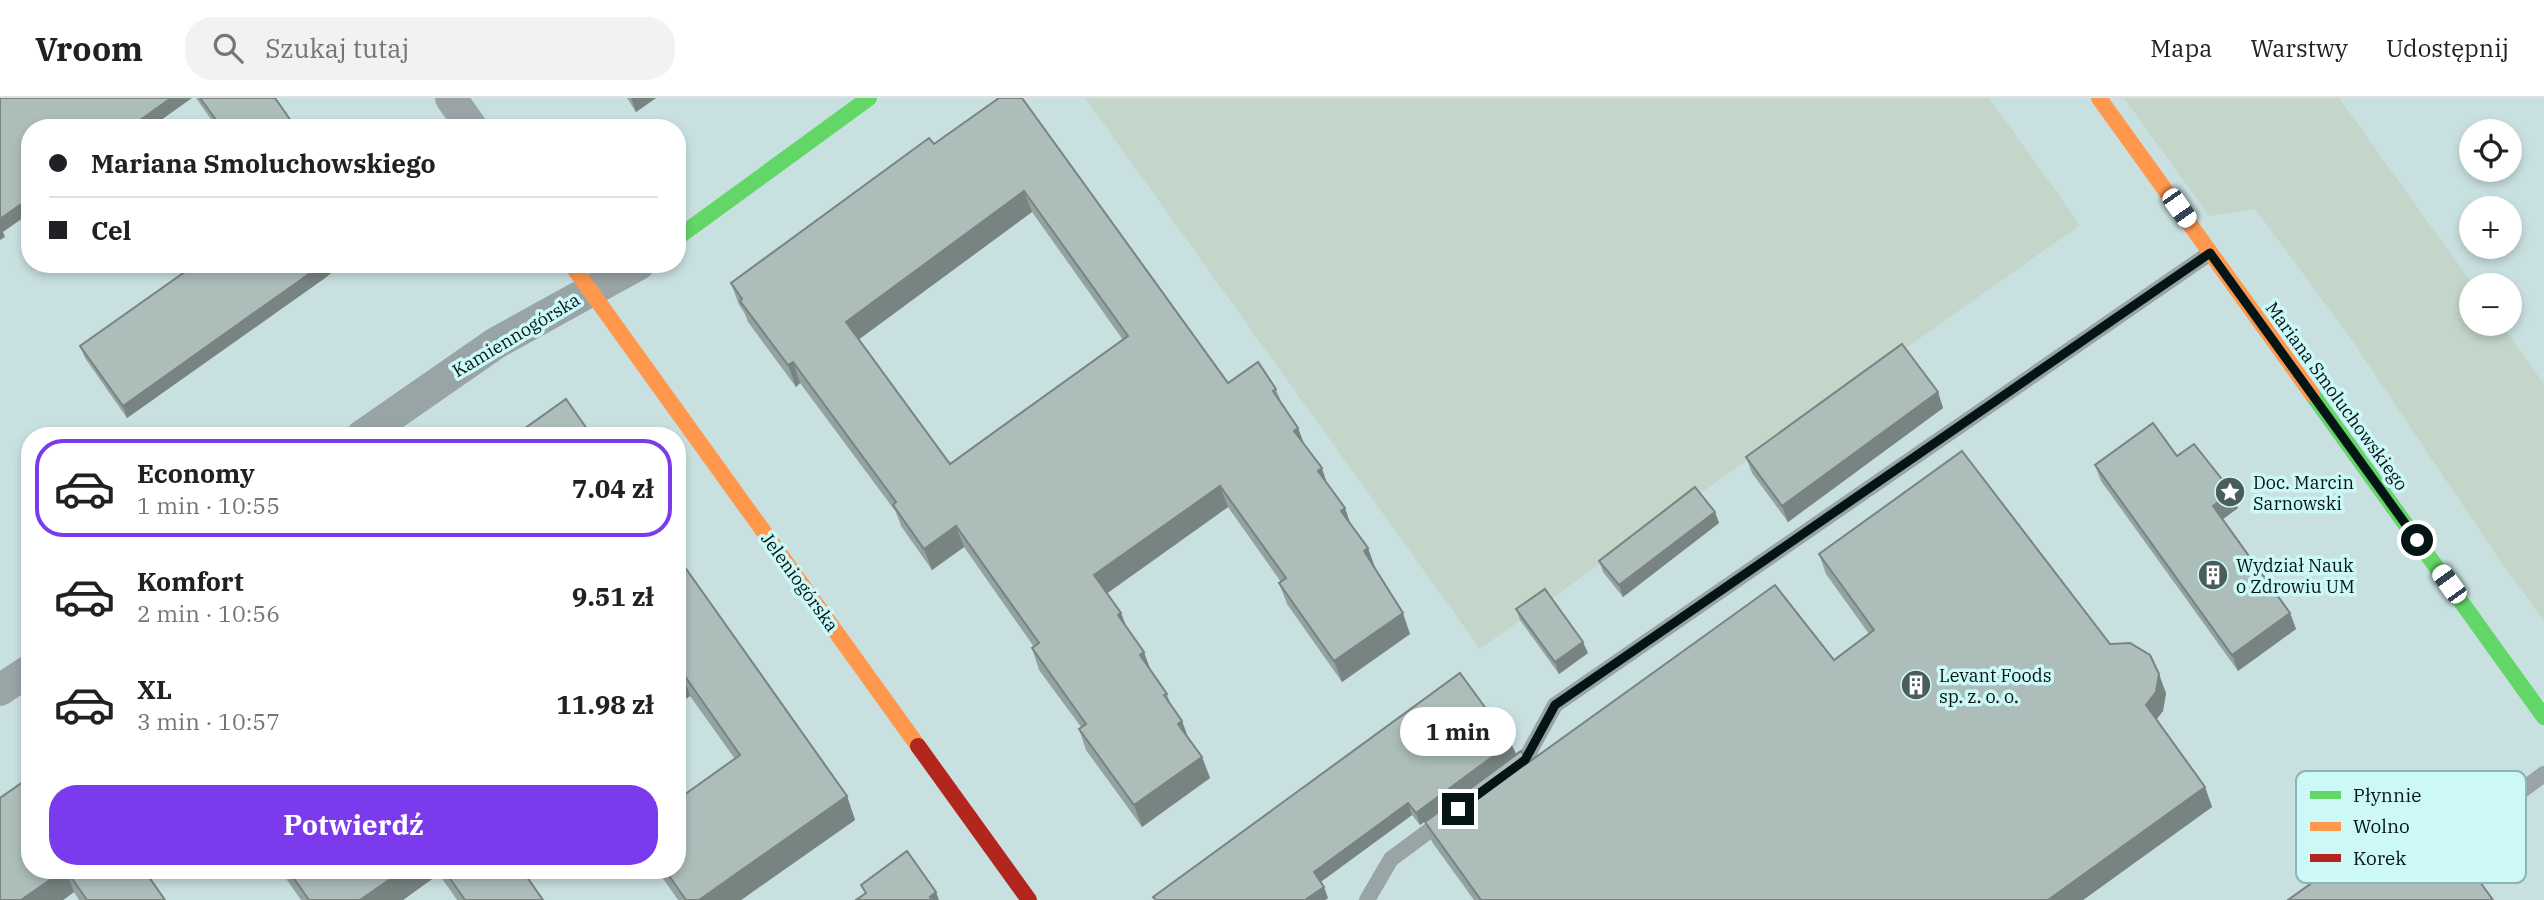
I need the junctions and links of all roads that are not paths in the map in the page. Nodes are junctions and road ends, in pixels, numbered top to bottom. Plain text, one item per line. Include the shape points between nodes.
1 (451, 98) edge
2 (869, 98) edge
3 (2099, 98) edge
4 (466, 119) edge
5 (686, 231) edge
6 (2210, 253) junction
7 (577, 273) edge
8 (623, 273) edge
9 (590, 291) junction
10 (375, 427) edge
11 (21, 676) edge
12 (0, 690) edge
13 (2544, 717) edge
14 (2544, 774) edge
15 (1502, 776) edge
16 (2526, 787) edge
17 (1458, 809) edge
18 (1029, 900) edge
19 (1367, 900) edge

1 - 4 street
2 - 5 street
3 - 6 street, Mariana Smoluchowskiego
6 - 13 street, Mariana Smoluchowskiego
6 - 15 lane via 1555,705 1525,760
7 - 9 street, Jeleniogórska
8 - 9 street, Kamiennogórska
9 - 10 street, Kamiennogórska via 496,343
9 - 18 street, Jeleniogórska
11 - 12 street
14 - 16 lane
17 - 19 lane via 1391,859

